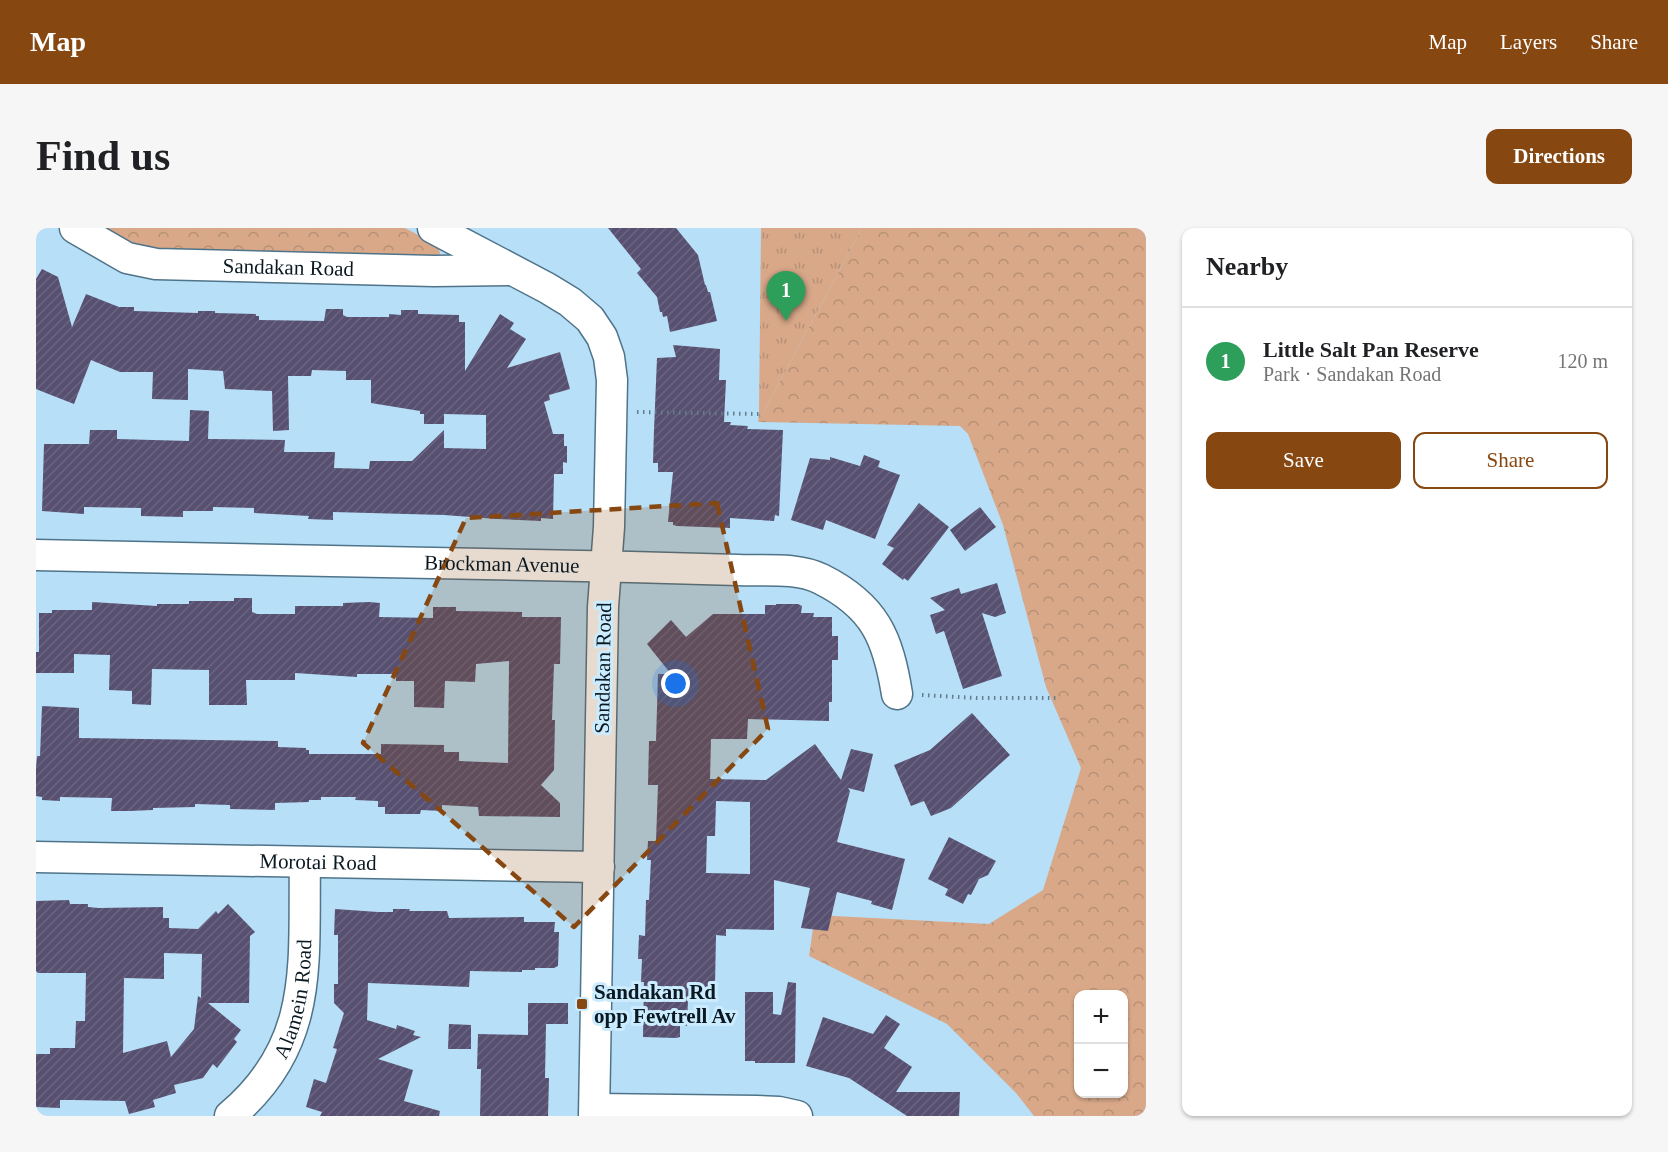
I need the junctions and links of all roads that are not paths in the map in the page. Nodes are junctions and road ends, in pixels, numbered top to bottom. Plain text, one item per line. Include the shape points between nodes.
1 (75, 228) edge
2 (433, 228) edge
3 (512, 270) junction
4 (36, 555) edge
5 (607, 567) junction
6 (897, 694) road end
7 (36, 857) edge
8 (305, 862) junction
9 (599, 867) junction
10 (595, 1112) edge
11 (230, 1116) edge
12 (797, 1116) edge

1 - 3 street, Sandakan Road via 127,258 156,264
2 - 3 street, Sandakan Road
3 - 5 street, Sandakan Road via 548,288 590,318 609,357 612,412
4 - 5 street, Brockman Avenue
5 - 6 street, Brockman Avenue via 788,571 820,579 850,598 874,621 886,642
5 - 9 street, Sandakan Road
7 - 8 street, Morotai Road
8 - 9 street, Morotai Road
8 - 11 street, Alamein Road via 302,991 295,1021 284,1051 269,1074
9 - 10 street, Sandakan Road
10 - 12 street via 756,1111

